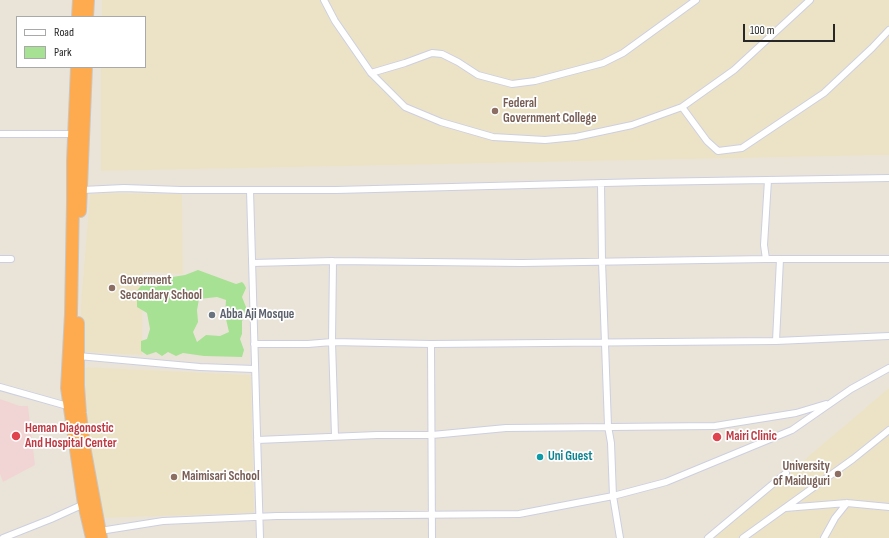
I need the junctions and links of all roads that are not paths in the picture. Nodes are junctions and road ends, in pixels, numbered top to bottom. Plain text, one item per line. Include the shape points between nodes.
1 (79, 0) edge
2 (88, 0) edge
3 (324, 0) edge
4 (696, 0) edge
5 (810, 0) edge
6 (78, 16) edge
7 (87, 16) edge
8 (889, 30) edge
9 (77, 68) edge
10 (86, 68) edge
11 (371, 73) junction
12 (682, 107) junction
13 (0, 134) edge
14 (74, 134) junction
15 (889, 178) edge
16 (768, 180) junction
17 (601, 183) junction
18 (82, 190) junction
19 (250, 190) junction
20 (0, 259) edge
21 (766, 259) junction
22 (780, 259) junction
23 (889, 259) edge
24 (11, 260) dead end
25 (333, 261) junction
26 (602, 261) junction
27 (252, 263) junction
28 (889, 336) edge
29 (74, 337) junction
30 (776, 341) junction
31 (332, 342) junction
32 (606, 342) junction
33 (254, 344) junction
34 (431, 344) junction
35 (78, 356) junction
36 (889, 368) edge
37 (254, 370) junction
38 (0, 387) edge
39 (832, 402) junction
40 (70, 407) junction
41 (608, 426) junction
42 (889, 430) edge
43 (432, 435) junction
44 (335, 436) junction
45 (257, 440) junction
46 (786, 473) dead end
47 (613, 496) junction
48 (847, 503) junction
49 (84, 504) junction
50 (889, 507) edge
51 (784, 508) junction
52 (432, 516) junction
53 (259, 517) junction
54 (98, 536) edge
55 (4, 538) edge
56 (260, 538) edge
57 (432, 538) edge
58 (620, 538) edge
59 (708, 538) edge
60 (743, 538) edge
61 (824, 538) edge

1 - 6 highway
2 - 7 highway
3 - 11 street via 335,21
4 - 11 street via 610,60 535,81 512,84 485,77 442,54 432,53 406,64
5 - 12 street via 734,70
8 - 12 street via 824,93 742,148 718,151 706,141
9 - 14 highway
10 - 18 highway
11 - 12 street via 405,107 441,122 493,137 545,140 576,137 632,125
13 - 14 street
14 - 29 highway
15 - 16 street
16 - 17 street
16 - 21 street via 764,245
17 - 19 street
17 - 26 street
18 - 19 street
18 - 29 highway
19 - 27 street
20 - 24 street
21 - 22 street
21 - 26 street
22 - 23 street
22 - 30 street
25 - 26 street
25 - 27 street
25 - 31 street
26 - 32 street
27 - 33 street
28 - 30 street
29 - 35 highway
29 - 40 highway via 67,388
30 - 32 street
31 - 33 street
31 - 34 street
31 - 44 street
32 - 34 street
32 - 41 street
33 - 37 street
34 - 43 street
35 - 37 street
35 - 54 highway via 80,413
36 - 39 street
37 - 45 street
38 - 40 street
39 - 41 street via 796,413 715,426
39 - 47 street via 792,430 666,482
40 - 49 highway
41 - 43 street via 506,428
41 - 47 street
42 - 51 street
43 - 44 street
43 - 52 street
44 - 45 street
45 - 53 street
46 - 59 street
47 - 52 street via 519,514
47 - 58 street
48 - 50 street
48 - 51 street
48 - 61 street via 834,518
49 - 54 highway
49 - 55 street
51 - 60 street
52 - 53 street
52 - 57 street
53 - 54 street via 163,521
53 - 56 street

